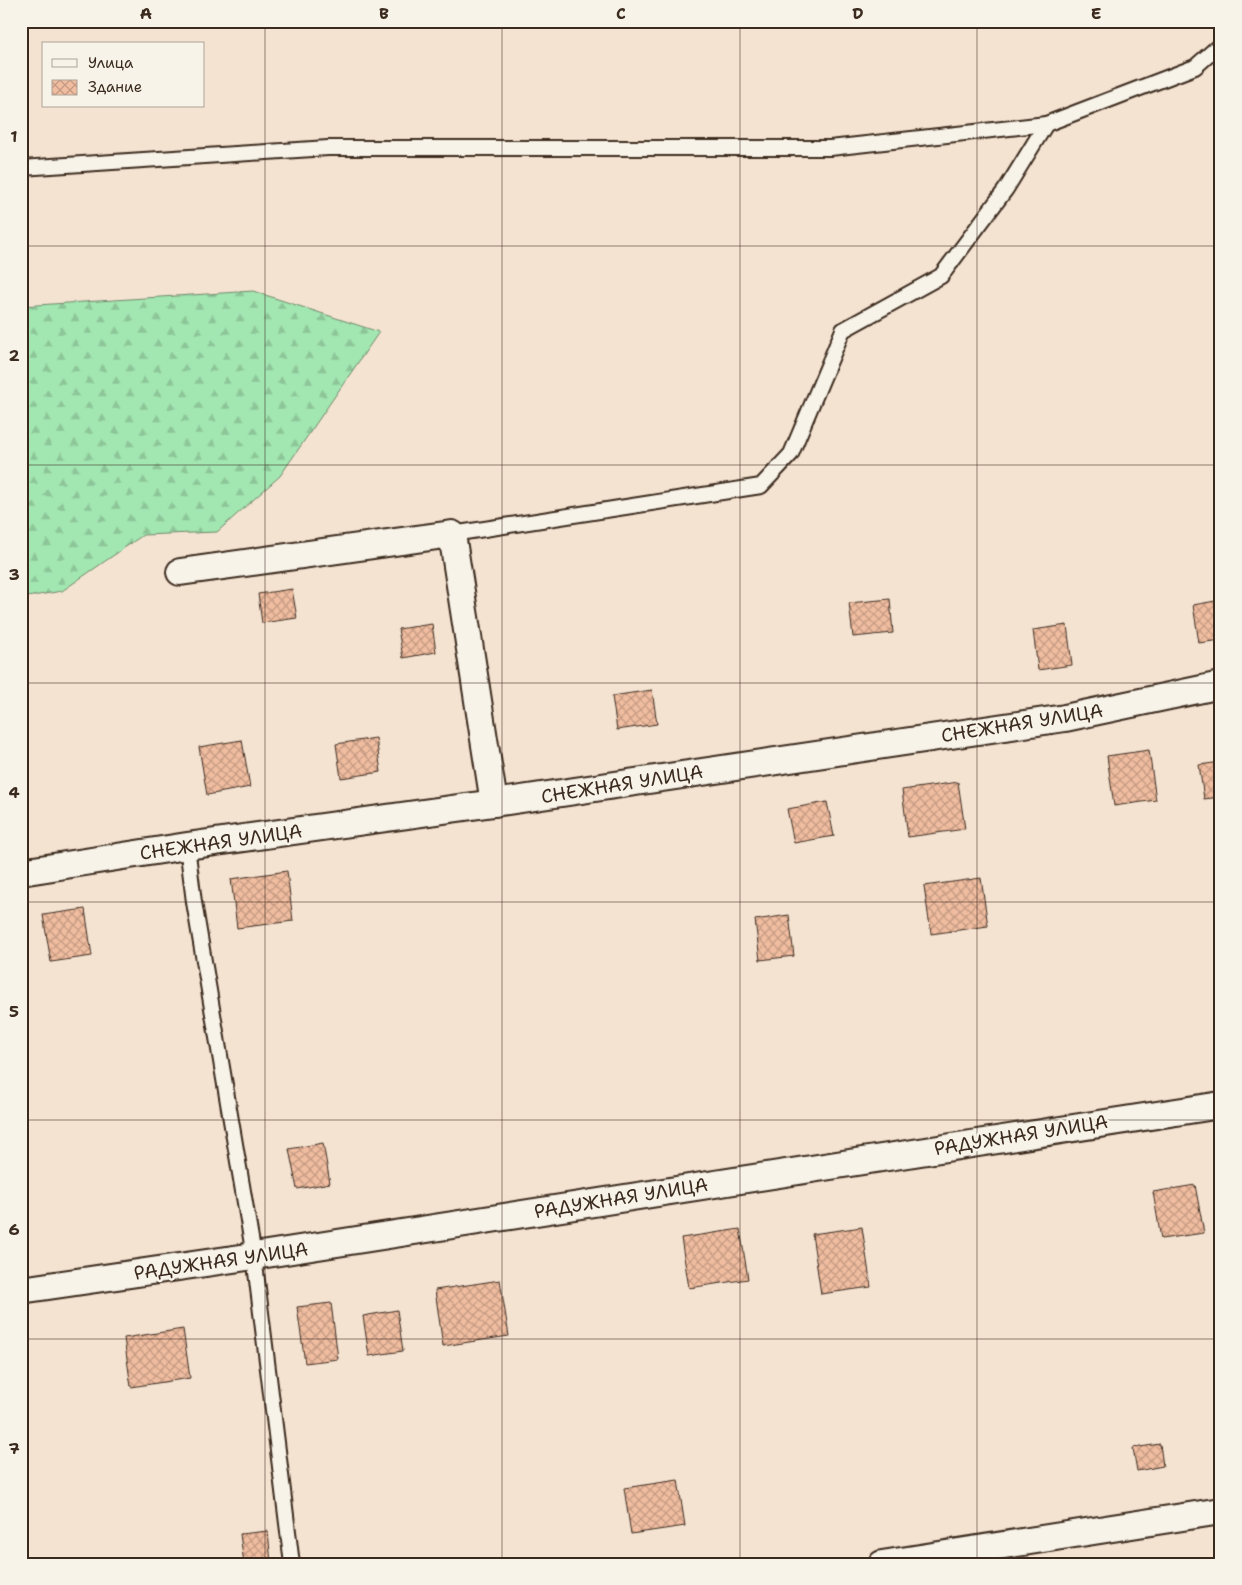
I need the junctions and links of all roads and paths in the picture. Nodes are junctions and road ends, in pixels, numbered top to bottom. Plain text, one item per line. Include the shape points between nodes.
1 (1221, 44) edge
2 (1046, 124) junction
3 (21, 168) edge
4 (452, 534) junction
5 (180, 572) dead end
6 (1221, 685) edge
7 (494, 803) junction
8 (187, 846) junction
9 (21, 872) edge
10 (1221, 1105) edge
11 (254, 1256) junction
12 (21, 1290) edge
13 (1221, 1511) edge
14 (292, 1564) edge
15 (882, 1564) edge

1 - 2 lane via 1195,67
2 - 3 lane via 830,148 328,148
2 - 4 lane via 1006,189 940,276 843,330 791,454 761,486
4 - 5 street
4 - 7 street
6 - 7 street, СНЕЖНАЯ УЛИЦА via 1065,718
7 - 8 street, СНЕЖНАЯ УЛИЦА
8 - 9 street, СНЕЖНАЯ УЛИЦА
8 - 11 lane
10 - 11 street, РАДУЖНАЯ УЛИЦА
11 - 12 street, РАДУЖНАЯ УЛИЦА
11 - 14 lane
13 - 15 street

